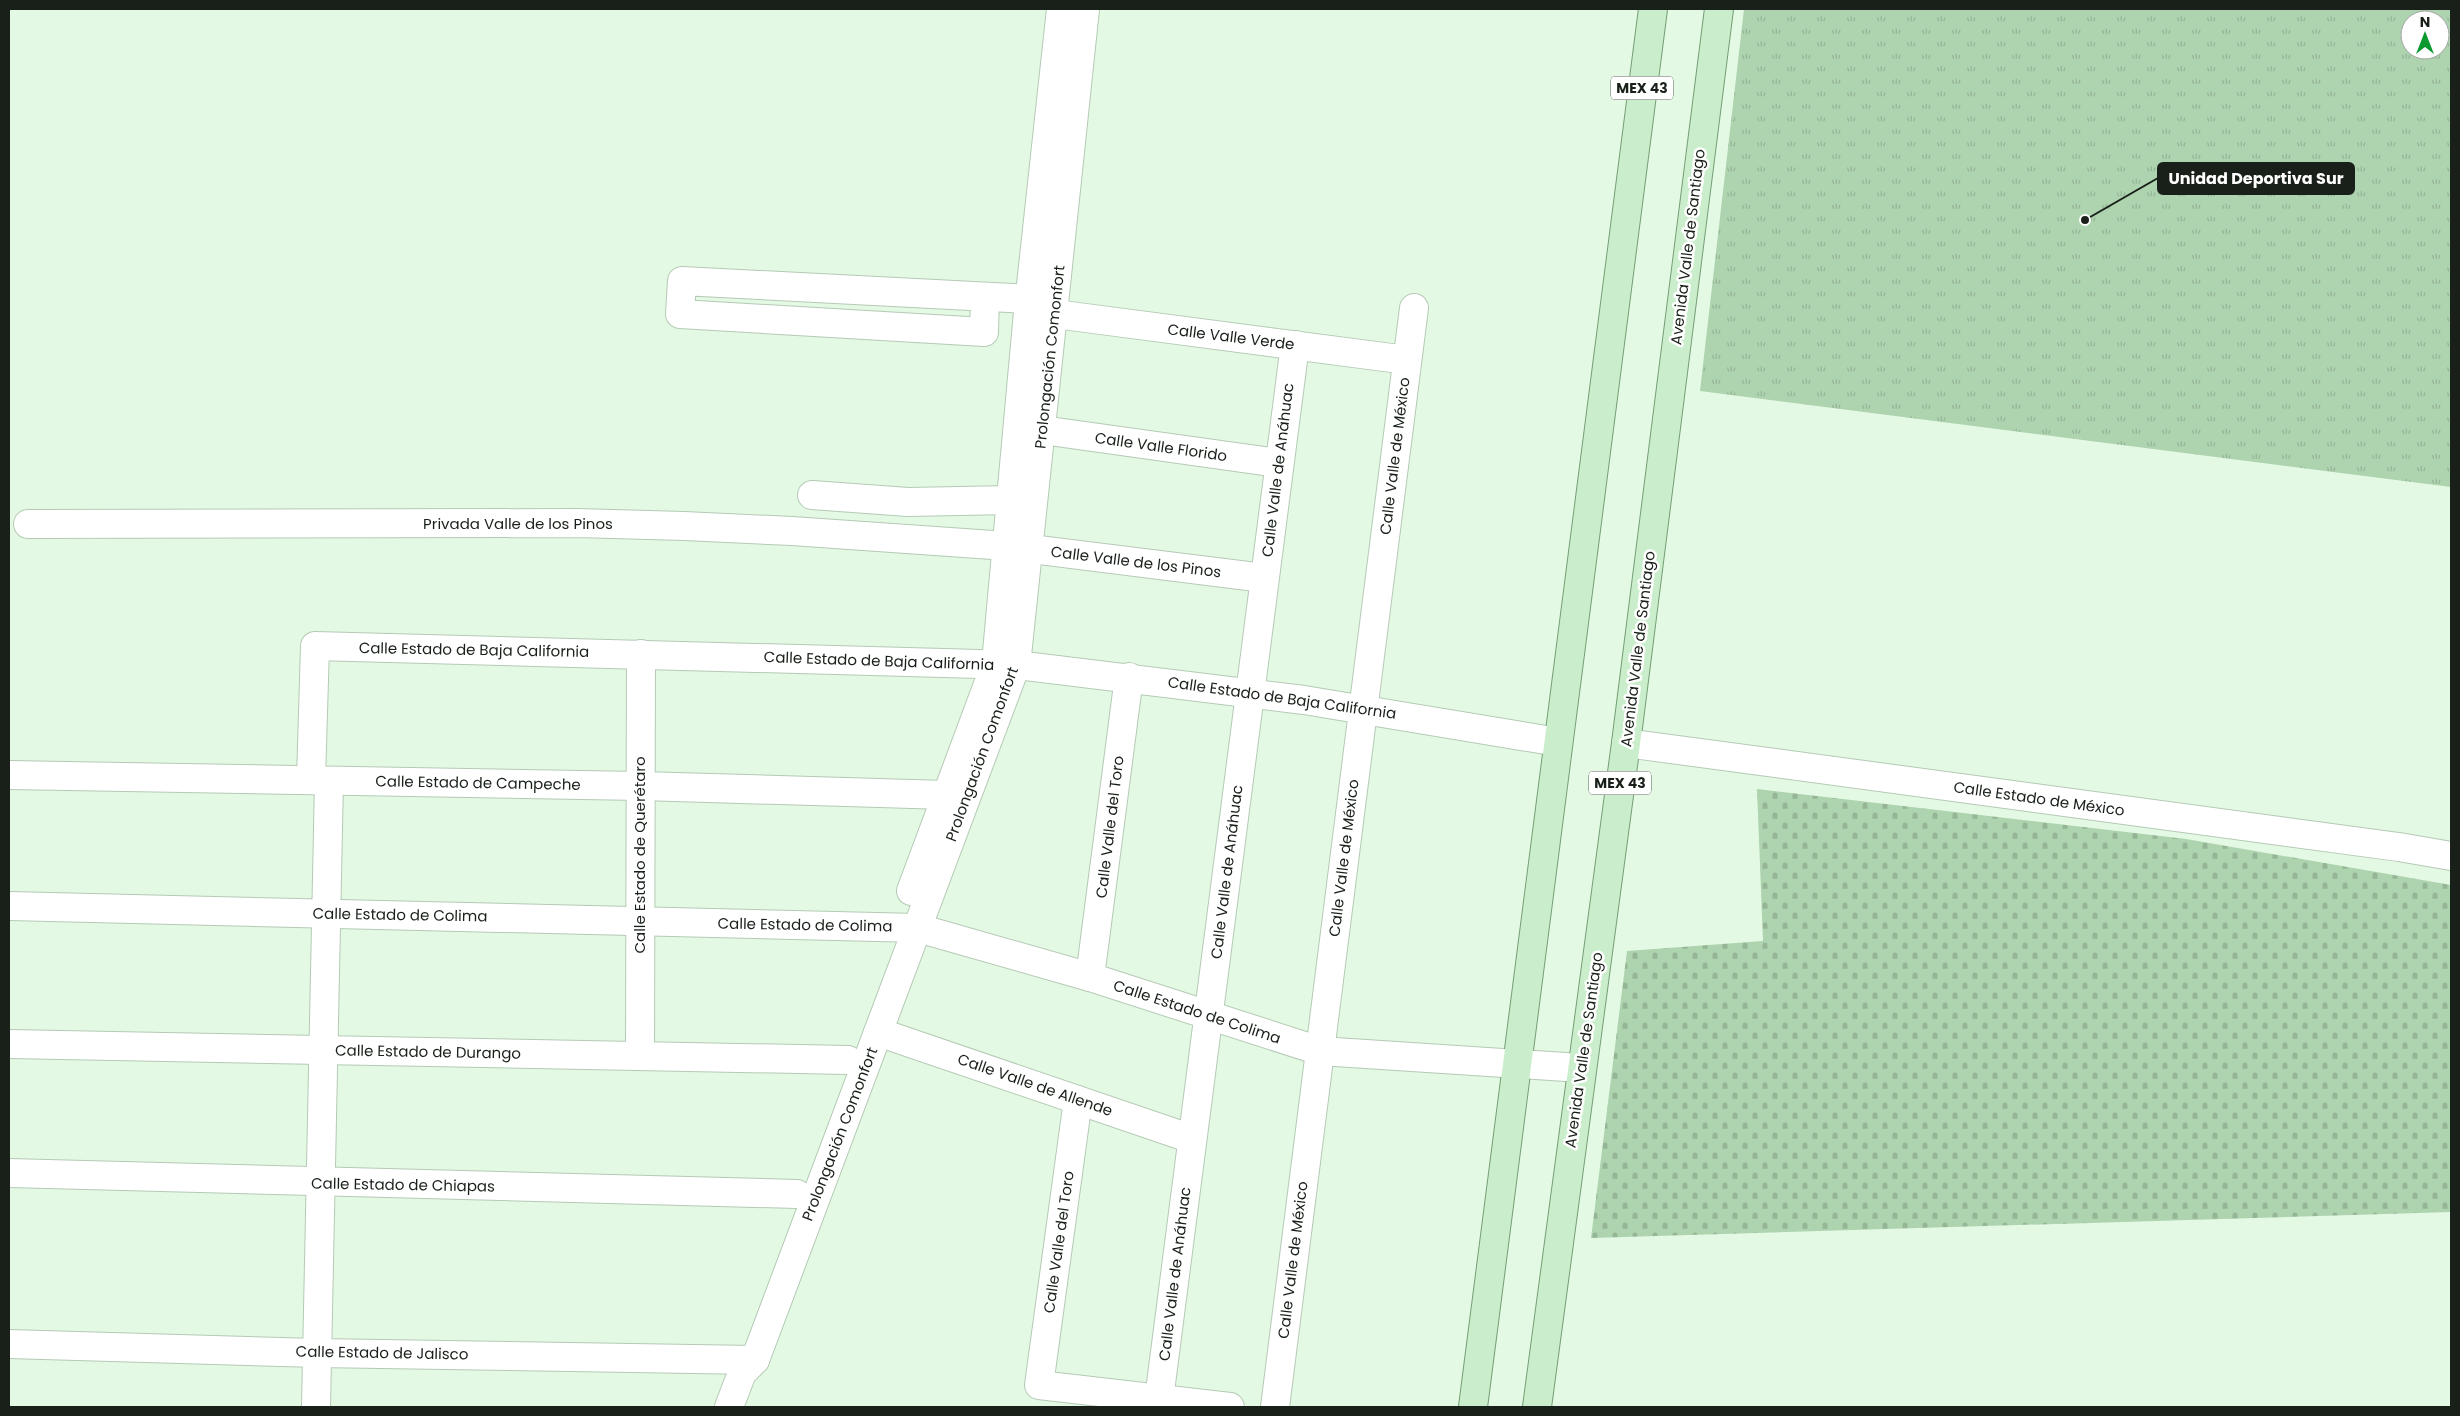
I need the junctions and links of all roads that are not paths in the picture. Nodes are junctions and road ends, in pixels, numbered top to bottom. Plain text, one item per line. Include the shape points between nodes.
1 (1061, 9) edge
2 (1085, 9) edge
3 (1653, 9) edge
4 (1719, 9) edge
5 (809, 288) junction
6 (985, 297) junction
7 (1030, 298) junction
8 (1414, 308) dead end
9 (1055, 314) junction
10 (807, 322) junction
11 (1294, 345) junction
12 (1407, 360) junction
13 (1042, 430) junction
14 (1279, 463) junction
15 (812, 495) dead end
16 (1011, 500) junction
17 (28, 524) dead end
18 (1018, 547) junction
19 (1264, 578) junction
20 (641, 654) junction
21 (1006, 664) junction
22 (1129, 677) junction
23 (1250, 692) junction
24 (1363, 709) junction
25 (1558, 742) junction
26 (1626, 743) junction
27 (9, 775) edge
28 (320, 780) junction
29 (641, 786) junction
30 (946, 795) junction
31 (2451, 856) edge
32 (9, 906) edge
33 (326, 914) junction
34 (640, 921) junction
35 (908, 928) junction
36 (1090, 977) junction
37 (1208, 1015) junction
38 (878, 1032) junction
39 (9, 1044) edge
40 (324, 1050) junction
41 (1320, 1051) junction
42 (640, 1056) junction
43 (848, 1060) junction
44 (1517, 1064) junction
45 (1582, 1068) junction
46 (1078, 1100) junction
47 (1192, 1139) junction
48 (9, 1174) edge
49 (321, 1183) junction
50 (797, 1194) junction
51 (9, 1344) edge
52 (318, 1353) junction
53 (745, 1364) junction
54 (1159, 1399) junction
55 (316, 1407) edge
56 (729, 1407) edge
57 (1230, 1407) edge
58 (1275, 1407) edge
59 (1473, 1407) edge
60 (1536, 1407) edge

1 - 7 street, Prolongación Comonfort
2 - 9 street, Prolongación Comonfort
3 - 25 main road, MEX 43
4 - 26 main road, Avenida Valle de Santiago / MEX 43
5 - 6 street
5 - 10 street
5 - 10 street via 682,281 680,314
6 - 7 street
6 - 10 street via 984,332
7 - 16 street, Prolongación Comonfort
8 - 12 street, Calle Valle de México
9 - 11 street, Calle Valle Verde
9 - 13 street, Prolongación Comonfort
11 - 12 street, Calle Valle Verde
11 - 14 street, Calle Valle de Anáhuac
12 - 24 street, Calle Valle de México
13 - 14 street, Calle Valle Florido
13 - 18 street, Prolongación Comonfort
14 - 19 street, Calle Valle de Anáhuac
15 - 16 street via 908,502
16 - 18 street, Prolongación Comonfort
17 - 18 street, Privada Valle de los Pinos via 577,523 792,531
18 - 19 street, Calle Valle de los Pinos
18 - 21 street, Prolongación Comonfort
19 - 23 street, Calle Valle de Anáhuac
20 - 21 street, Calle Estado de Baja California
20 - 28 street, Calle Estado de Baja California via 315,646
20 - 29 street, Calle Estado de Querétaro
21 - 22 street, Calle Estado de Baja California
21 - 30 street, Prolongación Comonfort
21 - 35 street, Prolongación Comonfort
22 - 23 street, Calle Estado de Baja California
22 - 36 street, Calle Valle del Toro
23 - 24 street, Calle Estado de Baja California
23 - 37 street, Calle Valle de Anáhuac
24 - 25 street, Calle Estado de Baja California
24 - 41 street, Calle Valle de México
25 - 44 main road, MEX 43
26 - 31 street, Calle Estado de México
26 - 45 main road, Avenida Valle de Santiago / MEX 43
27 - 28 street, Calle Estado de Campeche
28 - 29 street, Calle Estado de Campeche
28 - 33 street
29 - 30 street, Calle Estado de Campeche
29 - 34 street, Calle Estado de Querétaro
30 - 35 street, Prolongación Comonfort
32 - 33 street, Calle Estado de Colima
33 - 34 street, Calle Estado de Colima
33 - 40 street
34 - 35 street, Calle Estado de Colima
34 - 42 street, Calle Estado de Querétaro
35 - 36 street, Calle Estado de Colima
35 - 38 street, Prolongación Comonfort
35 - 43 street, Prolongación Comonfort
36 - 37 street, Calle Estado de Colima
37 - 41 street, Calle Estado de Colima
37 - 47 street, Calle Valle de Anáhuac
38 - 46 street, Calle Valle de Allende
38 - 53 street, Prolongación Comonfort
39 - 40 street, Calle Estado de Durango
40 - 42 street, Calle Estado de Durango
40 - 49 street
41 - 44 street, Calle Estado de Colima
41 - 58 street, Calle Valle de México
42 - 43 street, Calle Estado de Durango
43 - 50 street, Prolongación Comonfort
44 - 45 street, Calle Estado de Colima
44 - 59 main road, MEX 43
45 - 60 main road, Avenida Valle de Santiago / MEX 43
46 - 47 street, Calle Valle de Allende
46 - 54 street, Calle Valle del Toro via 1039,1385
47 - 54 street, Calle Valle de Anáhuac
48 - 49 street, Calle Estado de Chiapas
49 - 50 street, Calle Estado de Chiapas
49 - 52 street
50 - 53 street, Prolongación Comonfort
51 - 52 street, Calle Estado de Jalisco
52 - 53 street, Calle Estado de Jalisco
52 - 55 street
53 - 56 street, Prolongación Comonfort
54 - 57 street

